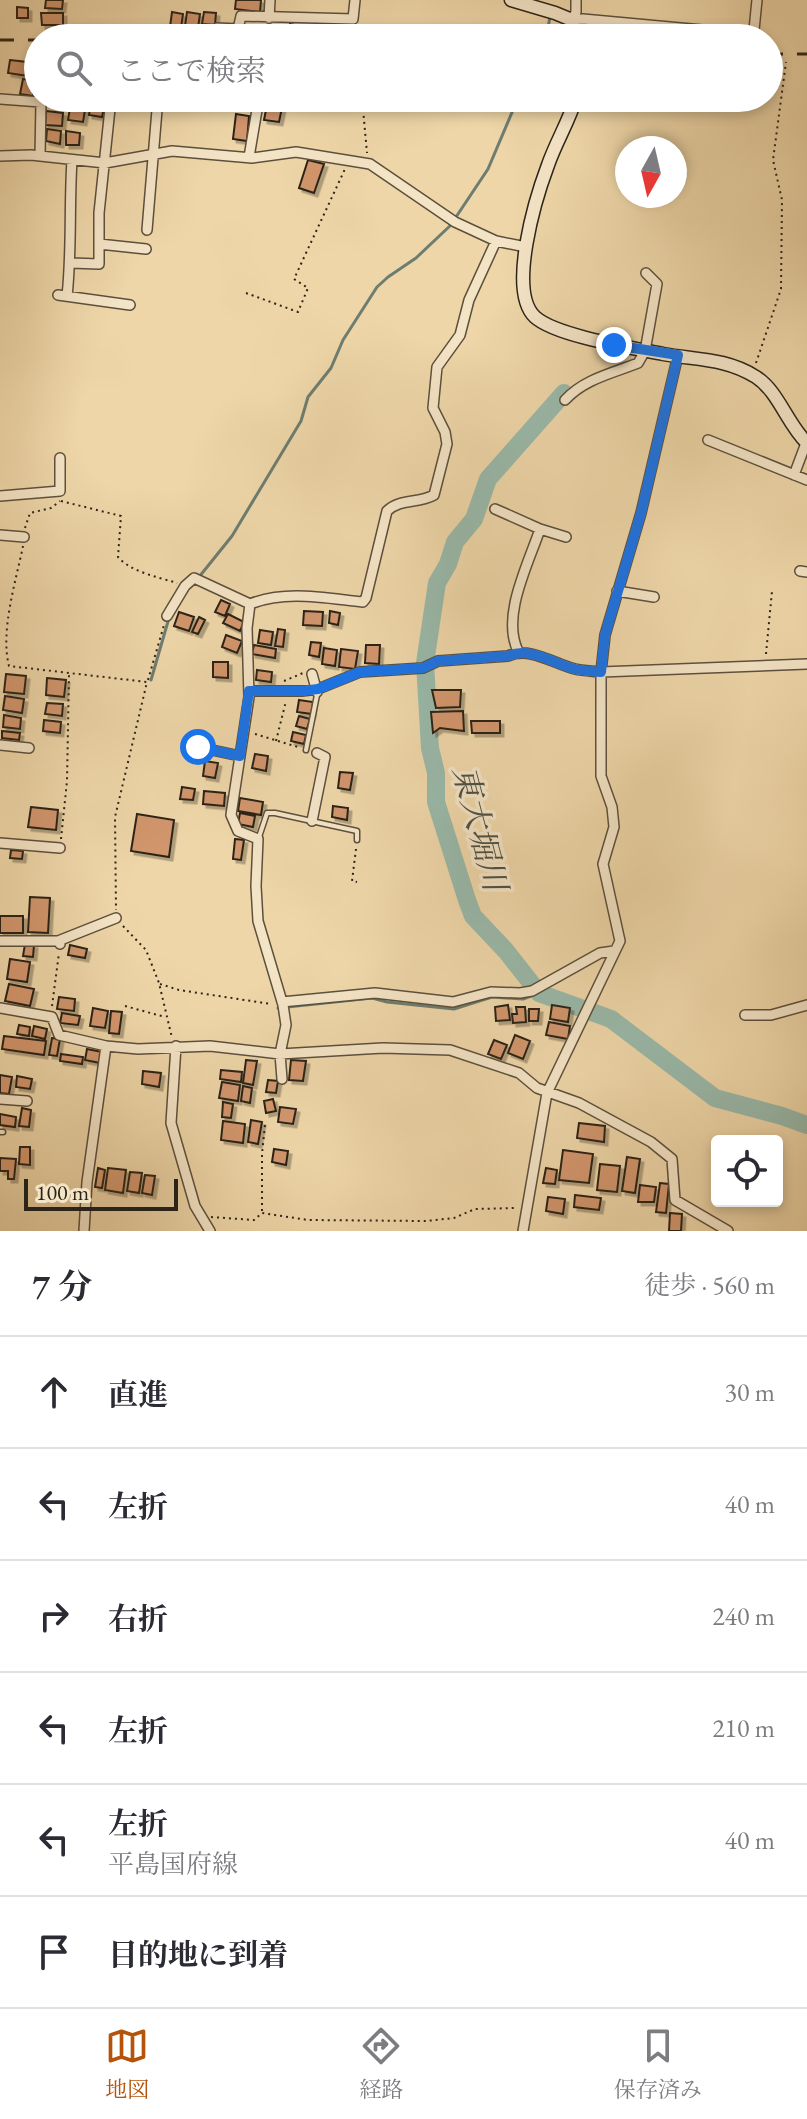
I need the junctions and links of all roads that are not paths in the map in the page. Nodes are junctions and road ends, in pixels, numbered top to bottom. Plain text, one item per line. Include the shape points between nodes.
1 (270, 0) edge
2 (355, 0) edge
3 (511, 0) edge
4 (576, 0) edge
5 (757, 0) edge
6 (547, 5) edge
7 (269, 18) junction
8 (572, 20) junction
9 (239, 24) edge
10 (572, 24) edge
11 (637, 24) edge
12 (755, 24) edge
13 (0, 99) edge
14 (24, 100) edge
15 (42, 112) edge
16 (110, 112) edge
17 (157, 112) edge
18 (257, 112) edge
19 (570, 112) edge
20 (155, 154) junction
21 (0, 156) edge
22 (40, 156) junction
23 (249, 157) junction
24 (72, 160) junction
25 (105, 163) junction
26 (147, 230) dead end
27 (496, 241) junction
28 (99, 244) junction
29 (526, 247) junction
30 (146, 249) dead end
31 (71, 263) junction
32 (646, 273) dead end
33 (123, 301) dead end
34 (645, 351) junction
35 (678, 355) junction
36 (565, 400) dead end
37 (708, 440) dead end
38 (806, 443) edge
39 (60, 458) dead end
40 (794, 475) junction
41 (807, 480) edge
42 (0, 496) edge
43 (495, 509) dead end
44 (540, 529) junction
45 (0, 535) edge
46 (24, 537) road end
47 (566, 537) dead end
48 (617, 591) junction
49 (654, 597) dead end
50 (250, 604) junction
51 (167, 616) road end
52 (518, 651) junction
53 (807, 664) edge
54 (601, 672) junction
55 (312, 674) road end
56 (318, 690) junction
57 (249, 691) junction
58 (0, 745) edge
59 (198, 747) dead end
60 (29, 748) dead end
61 (306, 750) road end
62 (317, 753) dead end
63 (240, 756) junction
64 (312, 821) junction
65 (258, 839) junction
66 (357, 840) road end
67 (0, 843) edge
68 (60, 848) road end
69 (116, 918) road end
70 (0, 941) edge
71 (614, 951) junction
72 (283, 1005) junction
73 (807, 1005) edge
74 (0, 1008) edge
75 (745, 1015) dead end
76 (106, 1046) junction
77 (176, 1046) junction
78 (280, 1054) junction
79 (282, 1079) dead end
80 (547, 1093) junction
81 (0, 1099) edge
82 (27, 1101) dead end
83 (84, 1231) edge
84 (210, 1231) edge
85 (523, 1231) edge
86 (728, 1231) edge

1 - 7 street
2 - 7 street via 353,19
3 - 6 main road
4 - 8 street
5 - 12 street
6 - 8 main road
7 - 9 street via 241,16
8 - 10 main road
8 - 11 street
13 - 14 street
15 - 22 street
16 - 25 street
17 - 20 street
18 - 23 street
19 - 29 main road via 548,164
20 - 23 street
20 - 25 street
20 - 26 street
21 - 22 street
22 - 24 street
23 - 27 street via 296,152 370,164 454,221
24 - 25 street
24 - 31 street
25 - 28 street
27 - 29 street
27 - 50 street via 469,300 460,335 437,367 433,408 447,444 434,495 396,503 387,511 366,598 363,602 287,595
28 - 30 street
28 - 31 street via 99,264
29 - 34 main road via 524,298 537,318 556,328
31 - 33 street via 63,295
32 - 34 street via 657,284
34 - 35 main road
34 - 36 street via 638,363 574,390
35 - 38 main road via 723,361 752,375 769,388
35 - 48 street
37 - 40 street
38 - 40 street
39 - 42 street via 60,496
40 - 41 street
43 - 44 street
44 - 47 street
44 - 52 street via 512,625
45 - 46 street
48 - 49 street
48 - 54 street
50 - 51 street via 194,578
50 - 57 street
52 - 54 street
52 - 56 street via 438,661 425,668 360,672
53 - 54 street
54 - 71 street via 601,776 614,827 603,864 620,941
55 - 56 street
56 - 57 street
56 - 61 lane
57 - 63 street
58 - 60 street
59 - 63 street
62 - 64 street via 325,757
63 - 65 street via 231,815 238,831
64 - 65 lane via 267,813
64 - 66 lane via 357,831
65 - 72 street via 258,921
67 - 68 street
69 - 70 street via 59,942
71 - 72 street via 520,993 491,992 453,1002 375,993
71 - 80 street
72 - 78 street via 286,1025
73 - 75 street via 771,1015
74 - 76 street via 51,1016 59,1035
76 - 77 street
76 - 83 street
77 - 78 street
77 - 84 street via 171,1123 200,1216
78 - 79 street
78 - 80 street via 450,1050 519,1073
80 - 85 street
80 - 86 street via 579,1103 651,1142 672,1159 675,1200
81 - 82 street

